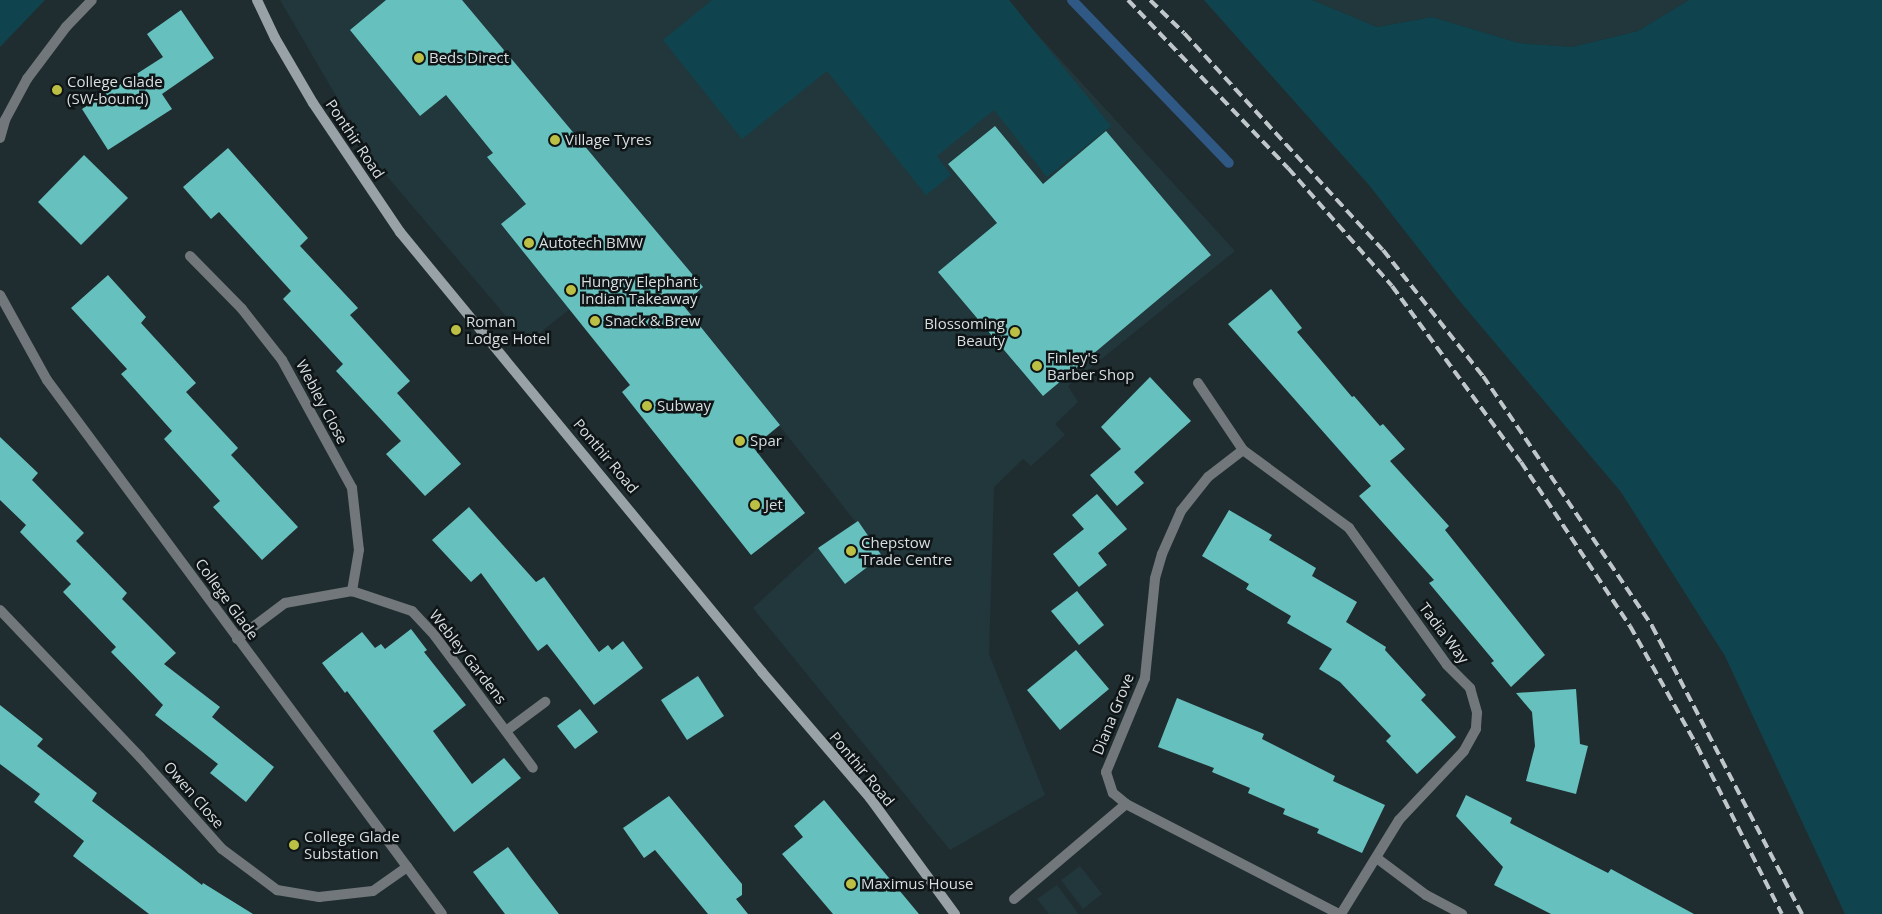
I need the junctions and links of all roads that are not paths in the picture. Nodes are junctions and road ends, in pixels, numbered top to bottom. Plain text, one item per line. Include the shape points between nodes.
1 (92, 0) edge
2 (257, 0) edge
3 (0, 138) edge
4 (190, 256) dead end
5 (0, 294) edge
6 (1198, 383) dead end
7 (1243, 450) junction
8 (352, 591) junction
9 (0, 610) edge
10 (237, 639) junction
11 (545, 702) dead end
12 (506, 731) junction
13 (533, 768) dead end
14 (1126, 804) junction
15 (1378, 858) junction
16 (407, 867) junction
17 (1014, 900) dead end
18 (442, 914) edge
19 (956, 914) edge
20 (1340, 914) edge
21 (1462, 914) edge

1 - 3 street via 66,27 27,79 5,120
2 - 19 main road, Ponthir Road via 313,103 400,232 756,665 870,798
4 - 8 street, Webley Close via 242,309 282,360 352,488 360,550
5 - 10 street, College Glade via 47,380
6 - 7 street, Tadia Way
7 - 14 street, Diana Grove via 1208,477 1181,511 1162,554 1155,579 1145,678 1106,772 1112,793
7 - 15 street, Tadia Way via 1349,528 1447,665 1470,688 1477,713 1476,729 1464,751 1399,820
8 - 10 street, Webley Gardens via 285,603
8 - 12 street, Webley Gardens via 412,612 435,636
9 - 16 street, Owen Close via 140,757 222,849 277,890 319,897 373,891
10 - 16 street, College Glade
11 - 12 street
12 - 13 street, Webley Gardens
14 - 17 street
14 - 20 street, Diana Grove
15 - 20 street, Tadia Way
15 - 21 street via 1426,894
16 - 18 street, College Glade

